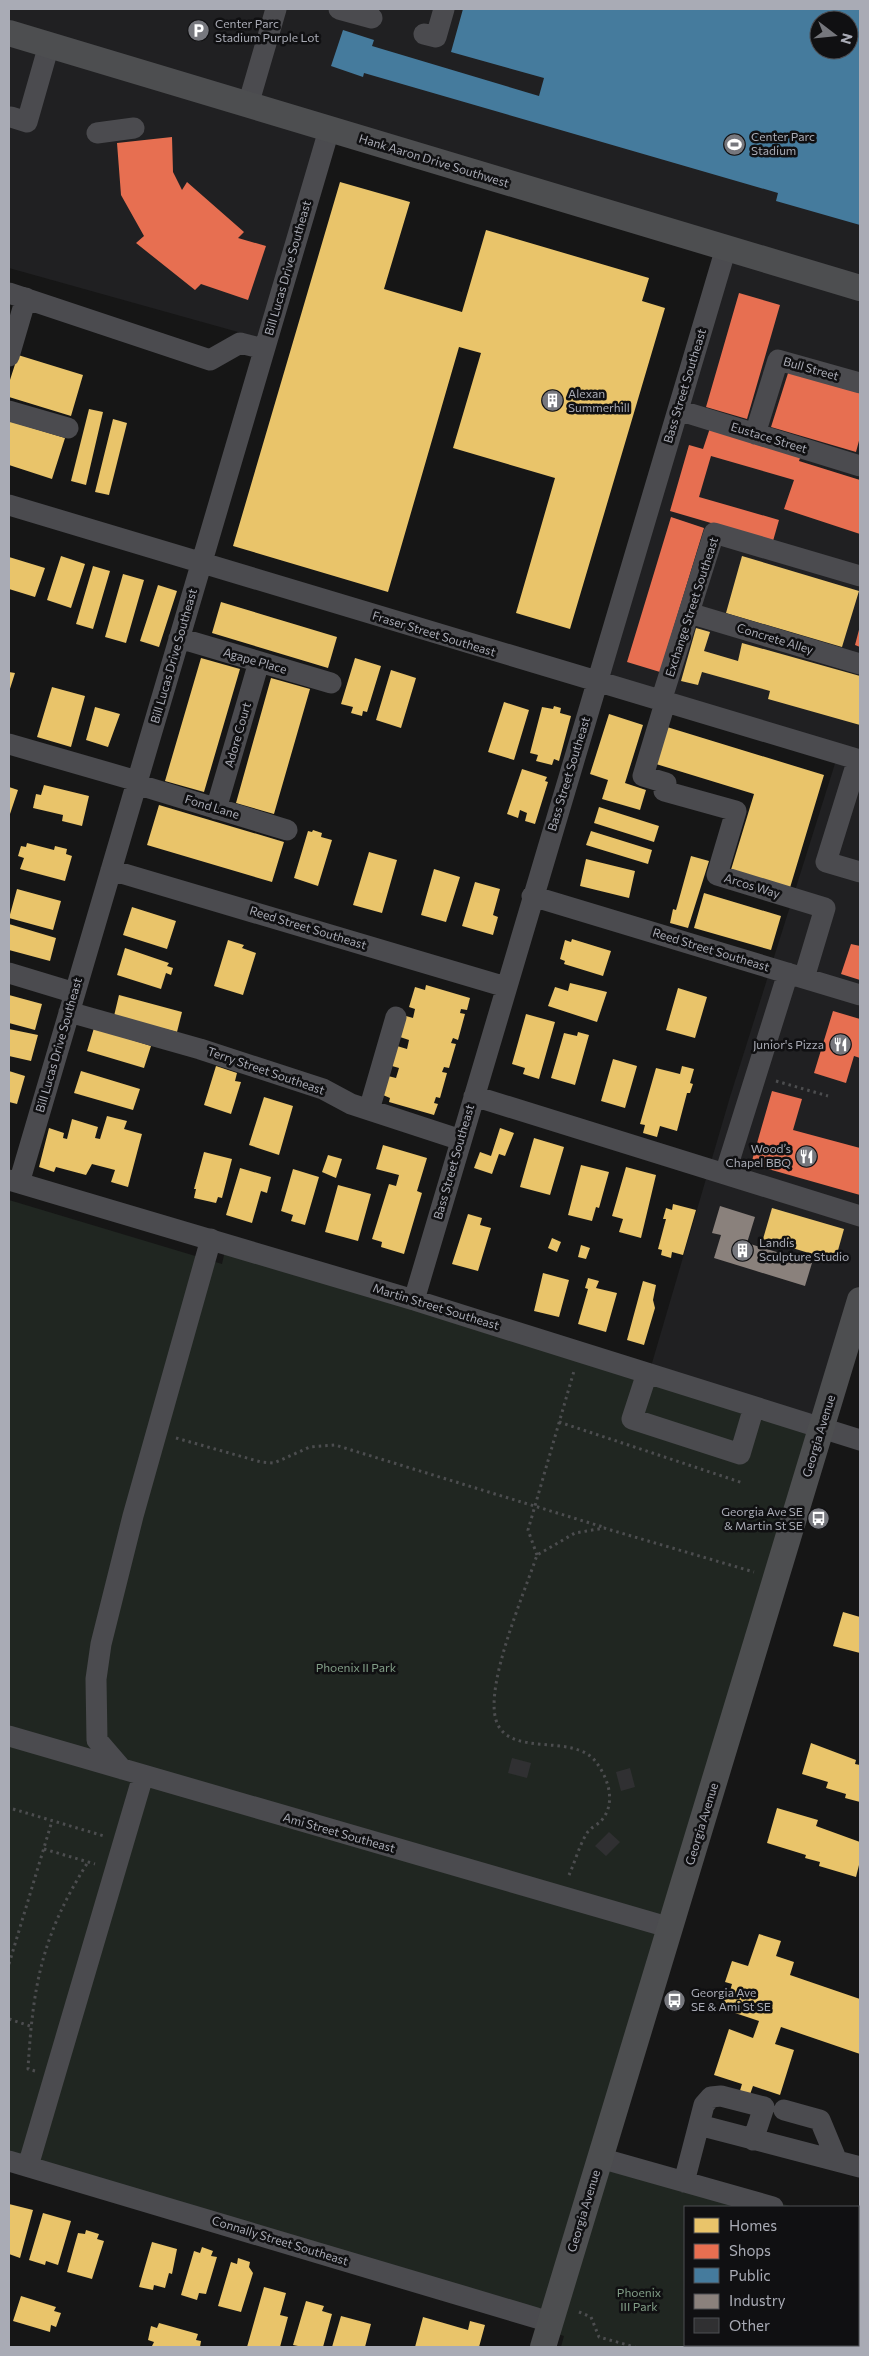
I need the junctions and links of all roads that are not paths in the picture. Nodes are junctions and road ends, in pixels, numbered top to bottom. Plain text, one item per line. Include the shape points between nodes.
1 (276, 9) edge
2 (339, 9) edge
3 (444, 9) edge
4 (372, 18) dead end
5 (9, 33) edge
6 (424, 34) dead end
7 (49, 45) junction
8 (248, 105) junction
9 (11, 117) dead end
10 (134, 128) dead end
11 (329, 130) junction
12 (97, 133) dead end
13 (726, 248) junction
14 (860, 288) edge
15 (17, 296) edge
16 (264, 348) junction
17 (9, 356) edge
18 (860, 383) edge
19 (678, 410) junction
20 (9, 411) edge
21 (68, 428) dead end
22 (755, 434) junction
23 (860, 466) edge
24 (9, 505) edge
25 (201, 564) junction
26 (860, 576) edge
27 (689, 613) junction
28 (179, 638) junction
29 (259, 662) junction
30 (860, 664) edge
31 (596, 682) junction
32 (331, 683) dead end
33 (665, 695) junction
34 (9, 744) edge
35 (859, 760) edge
36 (137, 783) junction
37 (216, 809) junction
38 (287, 830) dead end
39 (111, 870) junction
40 (860, 872) edge
41 (532, 896) junction
42 (9, 973) edge
43 (796, 975) junction
44 (506, 987) junction
45 (860, 994) edge
46 (72, 1002) junction
47 (396, 1017) dead end
48 (474, 1096) junction
49 (369, 1110) junction
50 (461, 1140) junction
51 (726, 1174) junction
52 (14, 1182) edge
53 (860, 1216) edge
54 (211, 1240) junction
55 (414, 1300) junction
56 (860, 1300) edge
57 (646, 1373) junction
58 (754, 1407) junction
59 (821, 1428) junction
60 (860, 1440) edge
61 (9, 1736) edge
62 (122, 1769) junction
63 (142, 1776) junction
64 (670, 1928) junction
65 (774, 2108) junction
66 (699, 2126) junction
67 (753, 2140) junction
68 (600, 2158) junction
69 (836, 2161) junction
70 (18, 2164) edge
71 (860, 2168) edge
72 (684, 2182) junction
73 (768, 2206) edge
74 (550, 2322) junction
75 (543, 2347) edge

1 - 8 street
2 - 4 street
3 - 6 street via 436,38
5 - 7 main road, Hank Aaron Drive Southwest
7 - 8 main road, Hank Aaron Drive Southwest
7 - 9 street via 27,122
8 - 11 main road, Hank Aaron Drive Southwest
10 - 12 street
11 - 13 main road, Hank Aaron Drive Southwest
11 - 16 street, Bill Lucas Drive Southeast
13 - 14 main road, Hank Aaron Drive Southwest
13 - 19 street, Bass Street Southeast
15 - 16 street via 210,360 240,343
15 - 17 street
16 - 25 street, Bill Lucas Drive Southeast
18 - 22 street, Bull Street via 778,360
19 - 22 street, Eustace Street
19 - 31 street, Bass Street Southeast
20 - 21 street
22 - 23 street, Eustace Street
24 - 25 street, Fraser Street Southeast
25 - 28 street, Bill Lucas Drive Southeast
25 - 31 street, Fraser Street Southeast
26 - 27 street, Exchange Street Southeast via 714,533
27 - 30 street, Concrete Alley
27 - 33 street, Exchange Street Southeast
28 - 29 street, Agape Place
28 - 36 street, Bill Lucas Drive Southeast
29 - 32 street, Agape Place
29 - 37 street, Adore Court
31 - 33 street, Fraser Street Southeast
31 - 41 street, Bass Street Southeast
33 - 35 street, Fraser Street Southeast
33 - 43 street, Arcos Way via 643,776 666,783 664,790 736,811 717,875 825,908
34 - 36 street
35 - 40 street via 826,862
36 - 37 street, Fond Lane
36 - 39 street, Bill Lucas Drive Southeast
37 - 38 street, Fond Lane
39 - 44 street, Reed Street Southeast
39 - 46 street, Bill Lucas Drive Southeast
41 - 43 street, Reed Street Southeast
41 - 44 street, Bass Street Southeast
42 - 46 street, Terry Street Southeast
43 - 45 street, Reed Street Southeast
43 - 51 street via 756,1076
44 - 48 street, Bass Street Southeast
46 - 49 street, Terry Street Southeast via 323,1089
46 - 52 street, Bill Lucas Drive Southeast
47 - 49 street
48 - 50 street, Bass Street Southeast
48 - 51 street
49 - 50 street, Terry Street Southeast
50 - 55 street, Bass Street Southeast
51 - 53 street
52 - 54 street, Martin Street Southeast
54 - 55 street, Martin Street Southeast
54 - 62 street via 101,1644 96,1679 97,1740
55 - 57 street, Martin Street Southeast
56 - 59 main road, Georgia Avenue
57 - 58 street, Martin Street Southeast
57 - 58 street via 632,1419 740,1454
58 - 59 street, Martin Street Southeast
59 - 60 street, Martin Street Southeast
59 - 64 main road, Georgia Avenue
61 - 62 street, Ami Street Southeast
62 - 63 street, Ami Street Southeast
63 - 64 street, Ami Street Southeast
63 - 70 street
64 - 68 main road, Georgia Avenue
65 - 66 street via 721,2096 710,2097 704,2105
65 - 67 street
65 - 69 street via 820,2120
66 - 67 street
66 - 72 street
67 - 69 street
68 - 72 street
68 - 74 main road, Georgia Avenue
69 - 71 street
70 - 74 street, Connally Street Southeast
72 - 73 street
74 - 75 main road, Georgia Avenue

